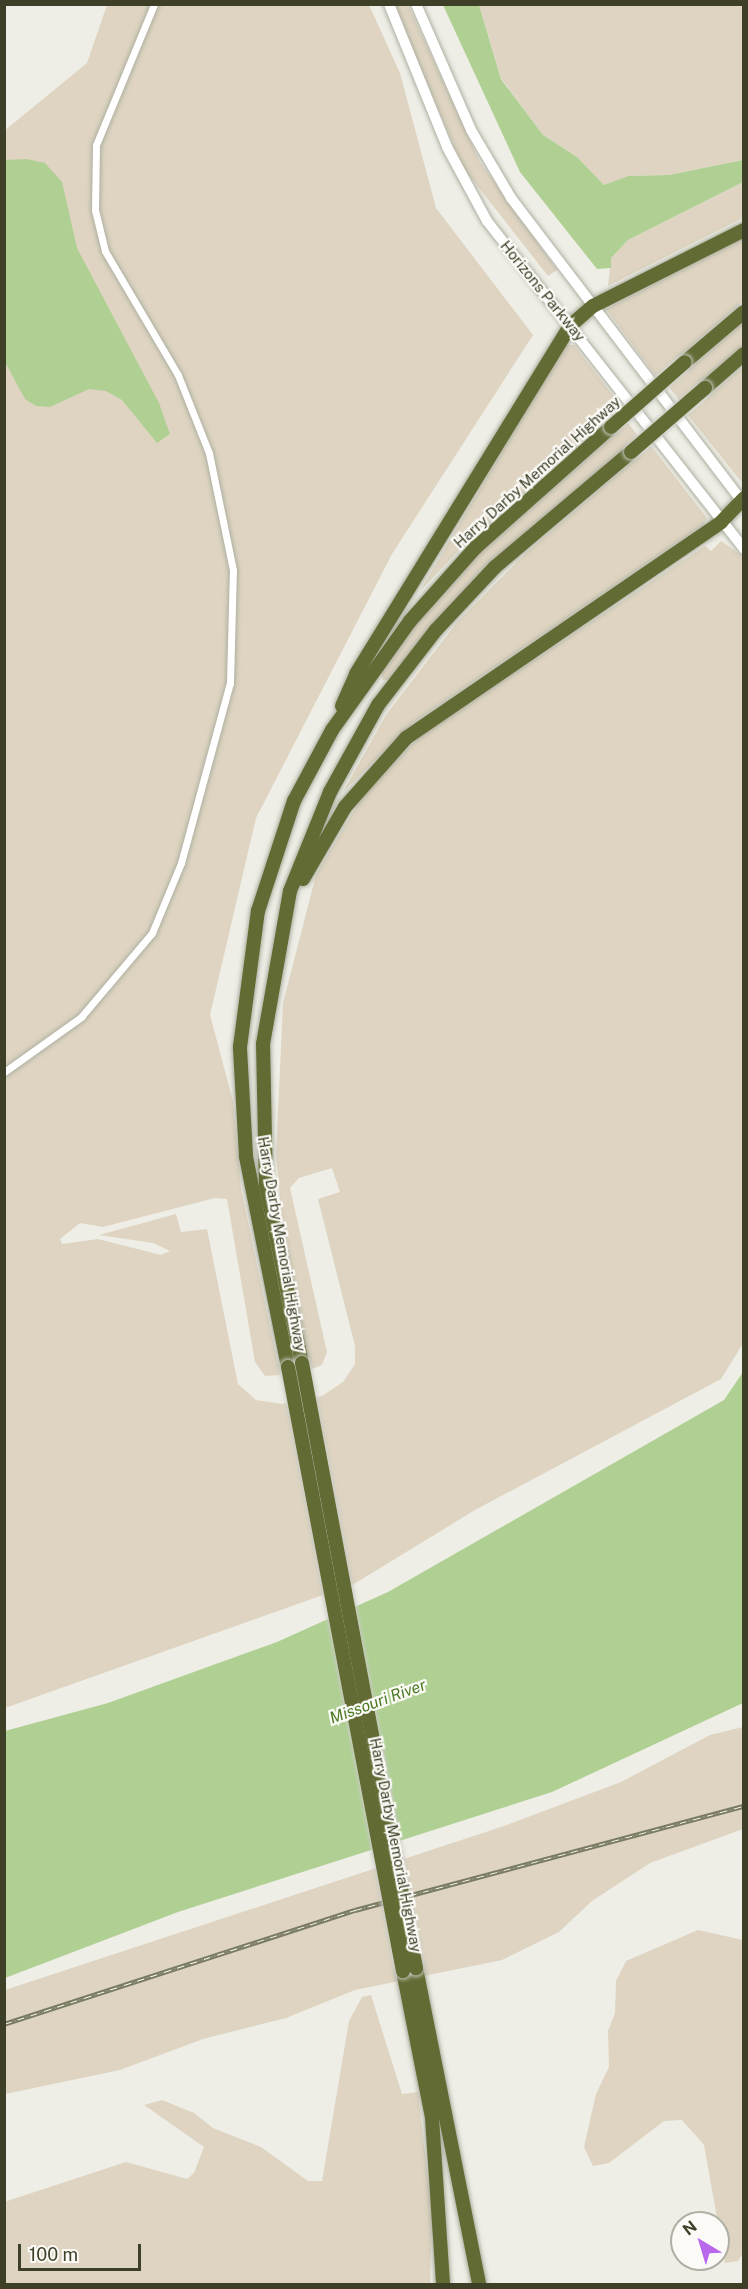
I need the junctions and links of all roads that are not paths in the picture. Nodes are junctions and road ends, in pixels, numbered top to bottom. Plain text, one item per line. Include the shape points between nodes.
1 (154, 4) edge
2 (389, 4) edge
3 (416, 4) edge
4 (744, 230) edge
5 (593, 306) junction
6 (744, 312) edge
7 (571, 325) junction
8 (744, 354) edge
9 (743, 501) edge
10 (721, 522) junction
11 (744, 549) edge
12 (332, 730) junction
13 (281, 924) junction
14 (4, 1072) edge
15 (295, 1365) junction
16 (410, 1970) junction
17 (443, 2284) edge
18 (479, 2284) edge

1 - 14 street via 96,145 95,210 105,251 178,375 209,453 233,570 230,682 182,863 152,933 81,1017
2 - 7 main road, Horizons Parkway via 465,185
3 - 5 main road, Horizons Parkway via 489,162
4 - 5 highway
5 - 7 highway
5 - 9 main road, Horizons Parkway
6 - 12 highway, Harry Darby Memorial Highway, bridge via 476,547 410,621
7 - 10 main road, Horizons Parkway
7 - 12 highway via 356,674
8 - 13 highway, Harry Darby Memorial Highway, bridge via 495,567 436,630 378,705 330,792
9 - 10 highway
10 - 11 main road, Horizons Parkway
10 - 13 highway via 406,738 345,807
12 - 15 highway, Harry Darby Memorial Highway via 294,801 258,911 240,1047 246,1156
13 - 15 highway, Harry Darby Memorial Highway via 263,1044 266,1185
15 - 16 highway, Harry Darby Memorial Highway, bridge
16 - 17 highway, Harry Darby Memorial Highway via 432,2118
16 - 18 highway, Harry Darby Memorial Highway

